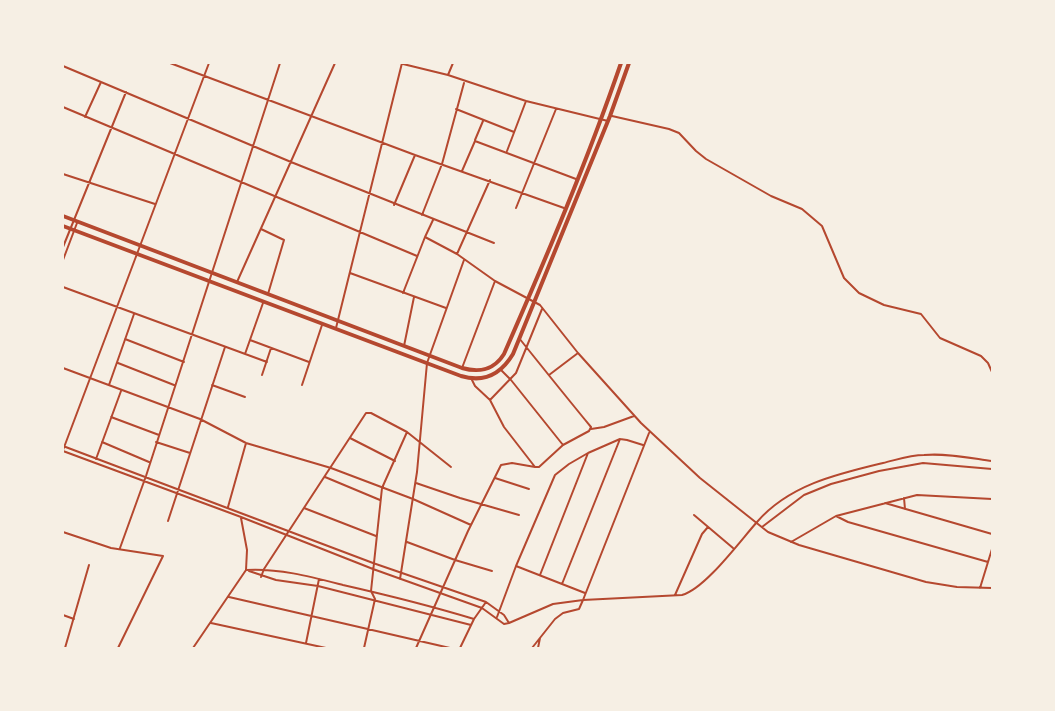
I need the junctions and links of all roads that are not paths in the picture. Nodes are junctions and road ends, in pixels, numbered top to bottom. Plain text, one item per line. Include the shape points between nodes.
1 (170, 63) edge
2 (209, 63) edge
3 (280, 63) edge
4 (335, 63) edge
5 (402, 63) edge
6 (453, 63) edge
7 (621, 63) edge
8 (629, 63) edge
9 (63, 66) edge
10 (447, 75) junction
11 (204, 76) junction
12 (101, 82) junction
13 (464, 82) junction
14 (612, 89) junction
15 (619, 91) junction
16 (126, 92) junction
17 (268, 100) junction
18 (526, 101) junction
19 (63, 107) edge
20 (456, 109) junction
21 (556, 109) junction
22 (311, 116) junction
23 (85, 117) junction
24 (188, 118) junction
25 (609, 118) junction
26 (602, 119) junction
27 (483, 121) junction
28 (111, 128) junction
29 (514, 132) junction
30 (475, 141) junction
31 (383, 144) junction
32 (254, 146) junction
33 (507, 152) junction
34 (174, 155) junction
35 (415, 155) junction
36 (291, 162) junction
37 (442, 164) junction
38 (535, 164) junction
39 (462, 171) junction
40 (63, 174) edge
41 (578, 179) junction
42 (490, 180) junction
43 (242, 182) junction
44 (89, 183) junction
45 (523, 193) junction
46 (368, 194) junction
47 (275, 196) junction
48 (155, 204) junction
49 (394, 205) junction
50 (516, 208) dead end
51 (566, 209) junction
52 (422, 215) junction
53 (63, 216) edge
54 (433, 220) junction
55 (76, 221) junction
56 (63, 226) edge
57 (72, 229) junction
58 (261, 229) junction
59 (360, 231) junction
60 (467, 234) junction
61 (425, 237) junction
62 (494, 243) dead end
63 (140, 246) junction
64 (63, 247) edge
65 (137, 254) junction
66 (457, 254) junction
67 (417, 256) junction
68 (465, 259) junction
69 (63, 260) edge
70 (211, 273) junction
71 (350, 273) junction
72 (209, 280) junction
73 (495, 281) junction
74 (237, 282) junction
75 (63, 287) edge
76 (249, 287) junction
77 (403, 293) junction
78 (267, 294) junction
79 (246, 295) junction
80 (414, 297) junction
81 (526, 300) junction
82 (263, 301) junction
83 (533, 303) junction
84 (117, 307) junction
85 (446, 308) junction
86 (542, 309) junction
87 (134, 314) junction
88 (339, 321) junction
89 (323, 323) junction
90 (336, 328) junction
91 (192, 335) junction
92 (519, 338) junction
93 (125, 339) junction
94 (250, 340) junction
95 (404, 346) junction
96 (225, 347) junction
97 (527, 347) junction
98 (271, 348) junction
99 (578, 353) junction
100 (245, 354) junction
101 (429, 355) junction
102 (117, 362) junction
103 (184, 362) junction
104 (267, 362) junction
105 (310, 363) junction
106 (427, 363) junction
107 (63, 368) edge
108 (462, 368) junction
109 (501, 370) junction
110 (992, 372) edge
111 (262, 375) dead end
112 (549, 375) junction
113 (90, 378) junction
114 (471, 378) junction
115 (511, 380) junction
116 (109, 385) junction
117 (174, 385) junction
118 (212, 385) junction
119 (302, 385) dead end
120 (121, 390) junction
121 (245, 397) dead end
122 (490, 399) junction
123 (168, 407) junction
124 (635, 416) junction
125 (111, 417) junction
126 (200, 419) junction
127 (591, 429) junction
128 (407, 432) junction
129 (650, 432) junction
130 (159, 435) junction
131 (350, 438) junction
132 (620, 440) junction
133 (420, 441) junction
134 (102, 442) junction
135 (156, 442) junction
136 (246, 443) junction
137 (563, 445) junction
138 (643, 445) junction
139 (63, 448) edge
140 (190, 453) junction
141 (588, 453) junction
142 (96, 459) junction
143 (395, 461) junction
144 (992, 461) edge
145 (150, 462) junction
146 (451, 467) dead end
147 (534, 467) junction
148 (331, 468) junction
149 (992, 469) edge
150 (146, 476) junction
151 (325, 477) junction
152 (494, 478) junction
153 (144, 481) junction
154 (416, 483) junction
155 (179, 488) junction
156 (382, 488) junction
157 (529, 489) dead end
158 (177, 493) junction
159 (904, 498) junction
160 (413, 499) junction
161 (992, 499) edge
162 (381, 501) junction
163 (885, 503) junction
164 (482, 504) junction
165 (228, 507) junction
166 (304, 508) junction
167 (905, 509) junction
168 (239, 511) junction
169 (519, 515) dead end
170 (694, 515) dead end
171 (836, 516) junction
172 (241, 517) junction
173 (168, 521) dead end
174 (757, 522) junction
175 (471, 525) junction
176 (708, 527) junction
177 (762, 527) junction
178 (290, 530) junction
179 (63, 532) edge
180 (992, 534) edge
181 (286, 535) junction
182 (376, 536) junction
183 (407, 542) junction
184 (792, 542) junction
185 (120, 548) junction
186 (733, 549) junction
187 (992, 549) edge
188 (455, 560) junction
189 (988, 562) junction
190 (373, 563) junction
191 (88, 565) dead end
192 (516, 566) junction
193 (264, 569) junction
194 (373, 569) junction
195 (246, 570) junction
196 (492, 571) dead end
197 (401, 573) junction
198 (540, 575) junction
199 (261, 576) junction
200 (319, 579) junction
201 (400, 579) junction
202 (562, 584) junction
203 (318, 586) junction
204 (443, 588) junction
205 (980, 588) junction
206 (992, 588) edge
207 (371, 591) junction
208 (441, 593) junction
209 (585, 593) junction
210 (675, 595) junction
211 (229, 597) junction
212 (375, 599) junction
213 (583, 600) junction
214 (486, 602) junction
215 (433, 606) junction
216 (482, 608) junction
217 (499, 611) junction
218 (429, 614) junction
219 (63, 615) edge
220 (311, 616) junction
221 (496, 618) junction
222 (74, 619) junction
223 (474, 619) junction
224 (211, 622) junction
225 (509, 623) junction
226 (471, 625) junction
227 (368, 629) junction
228 (540, 636) junction
229 (419, 640) junction
230 (306, 643) junction
231 (65, 648) edge
232 (118, 648) edge
233 (193, 648) edge
234 (326, 648) edge
235 (364, 648) edge
236 (416, 648) edge
237 (450, 648) edge
238 (460, 648) edge
239 (532, 648) edge
240 (538, 648) edge

1 - 11 street
2 - 11 street
3 - 17 street
4 - 22 street
5 - 10 street
5 - 31 street
6 - 10 street
7 - 14 main road
8 - 15 main road
9 - 12 street
10 - 13 street
11 - 17 street
11 - 24 street
12 - 16 street
12 - 23 street
13 - 18 street
13 - 20 street
14 - 15 main road
14 - 26 main road
15 - 25 main road
16 - 24 street
16 - 28 street
17 - 22 street
17 - 32 street
18 - 21 street
18 - 29 street
19 - 23 street
20 - 27 street
20 - 37 street
21 - 26 street
21 - 38 street
22 - 31 street
22 - 36 street
23 - 28 street
24 - 32 street
24 - 34 street
25 - 26 street
25 - 83 main road
25 - 110 street via 679,133 706,159 771,196 802,208 822,226 844,278 859,293 884,305 921,314 940,338 981,356
26 - 41 main road
27 - 29 street
27 - 30 street
28 - 34 street
28 - 44 street
29 - 33 street
30 - 33 street
30 - 39 street
31 - 35 street
31 - 46 street
32 - 36 street
32 - 43 street
33 - 38 street
34 - 43 street
34 - 48 street
35 - 37 street
35 - 49 street
36 - 46 street
36 - 47 street
37 - 39 street
37 - 52 street
38 - 41 street
38 - 45 street
39 - 42 street
40 - 44 street
41 - 51 main road
42 - 45 street
42 - 60 street
43 - 47 street
43 - 70 street
44 - 48 street
44 - 55 street
45 - 50 street
45 - 51 street
46 - 49 street
46 - 59 street
47 - 58 street
47 - 59 street
48 - 63 street
49 - 52 street
51 - 81 main road
52 - 54 street
53 - 55 main road
54 - 60 street
54 - 61 street
55 - 57 street
55 - 63 main road
56 - 57 main road
57 - 64 street
57 - 65 main road
57 - 69 street
58 - 74 street
58 - 78 street via 284,240
59 - 67 street
59 - 71 street
60 - 62 street
60 - 66 street
61 - 66 street
61 - 67 street
63 - 65 street
63 - 70 main road
65 - 72 main road
65 - 84 street
66 - 68 street
67 - 77 street
68 - 73 street
68 - 85 street
70 - 72 street
70 - 74 main road
71 - 77 street
71 - 88 street
72 - 79 main road
72 - 91 street
73 - 81 street
73 - 108 street
74 - 76 main road
75 - 84 street
76 - 78 main road
76 - 79 main road
77 - 80 street
78 - 88 main road
79 - 82 main road
80 - 85 street
80 - 95 street
81 - 83 street
81 - 108 main road via 499,362 482,371
82 - 89 main road
82 - 94 street
83 - 86 street
83 - 92 main road
84 - 87 street
84 - 113 street
85 - 101 street
86 - 97 street
86 - 99 street
87 - 91 street
87 - 93 street
88 - 90 street
88 - 95 main road
89 - 90 main road
89 - 105 street
90 - 106 main road
91 - 96 street
91 - 103 street
92 - 97 street
92 - 109 main road
93 - 102 street
93 - 103 street
94 - 98 street
94 - 100 street
95 - 101 main road
96 - 100 street
96 - 118 street
97 - 112 street
97 - 115 street
98 - 104 street
98 - 105 street
99 - 112 street
99 - 124 street
100 - 104 street
101 - 106 street
101 - 108 main road
102 - 116 street
102 - 117 street
103 - 117 street
104 - 111 street
105 - 119 street
106 - 114 main road
106 - 133 street
107 - 113 street
109 - 114 main road via 485,378
109 - 115 street
112 - 127 street
113 - 116 street
113 - 139 street
114 - 122 street
115 - 122 street
115 - 137 street
116 - 120 street
117 - 123 street
118 - 121 street
118 - 126 street
120 - 123 street
120 - 125 street
122 - 147 street via 504,427
123 - 126 street
123 - 130 street
124 - 127 street
124 - 129 street
125 - 130 street
125 - 134 street
126 - 136 street
126 - 140 street
127 - 137 street
128 - 131 street via 368,412
128 - 133 street
128 - 143 street
129 - 138 street
129 - 174 street via 700,478
130 - 135 street
131 - 143 street
131 - 148 street
132 - 138 street
132 - 141 street
132 - 202 street
133 - 146 street
133 - 154 street
134 - 142 street
134 - 145 street
135 - 140 street
135 - 145 street
136 - 148 street
136 - 165 street
137 - 147 street via 541,466
138 - 209 street
139 - 142 street
139 - 153 street
140 - 155 street
141 - 192 street via 555,475
141 - 198 street
142 - 150 street
143 - 156 street
144 - 174 street via 924,455 844,472 784,499
145 - 150 street
147 - 152 street via 506,463
148 - 151 street
148 - 156 street
149 - 177 street via 923,463 860,476 804,495
150 - 153 street
150 - 155 street
151 - 162 street
151 - 166 street
152 - 157 street
152 - 164 street
153 - 158 street
153 - 185 street
154 - 160 street
154 - 164 street
155 - 158 street
155 - 165 street
156 - 160 street
156 - 162 street
158 - 172 street
158 - 173 street
159 - 161 street via 923,494
159 - 163 street
159 - 167 street
160 - 175 street
160 - 183 street
162 - 182 street
163 - 167 street
163 - 171 street
164 - 169 street
164 - 175 street
165 - 168 street
166 - 178 street
166 - 182 street
167 - 180 street
168 - 172 street
168 - 178 street
170 - 176 street
171 - 184 street
171 - 189 street
172 - 181 street
172 - 195 street
174 - 177 street
174 - 186 street
175 - 188 street
176 - 186 street
176 - 210 street
177 - 184 street
178 - 181 street
178 - 190 street
179 - 185 street
181 - 193 street
181 - 194 street
182 - 190 street
183 - 188 street
183 - 197 street
184 - 205 street via 926,582
185 - 232 street via 163,557
186 - 210 street via 694,591
187 - 189 street
188 - 196 street
188 - 204 street
189 - 205 street
190 - 194 street
190 - 197 street
191 - 222 street
192 - 198 street
192 - 217 street
193 - 195 street
193 - 199 street
193 - 200 street
194 - 201 street
194 - 207 street
195 - 199 street
195 - 211 street
197 - 201 street
197 - 204 street
198 - 202 street
199 - 203 street
200 - 203 street
200 - 207 street
201 - 208 street
202 - 209 street
203 - 212 street
203 - 220 street
204 - 208 street
204 - 214 street
205 - 206 street
207 - 212 street
207 - 215 street
208 - 215 street
208 - 216 street
209 - 213 street
210 - 213 street
211 - 220 street
211 - 224 street
212 - 218 street
212 - 227 street
213 - 225 street via 553,604
213 - 228 street via 579,609 563,613
214 - 216 street
214 - 217 street
215 - 218 street
215 - 223 street
216 - 221 street
216 - 223 street
217 - 221 street
217 - 225 street
218 - 226 street
218 - 229 street
219 - 222 street
220 - 227 street
220 - 230 street
221 - 225 street
222 - 231 street
223 - 226 street
224 - 230 street
224 - 233 street
226 - 238 street
227 - 229 street
227 - 235 street
228 - 239 street
228 - 240 street
229 - 236 street
229 - 237 street
230 - 234 street

